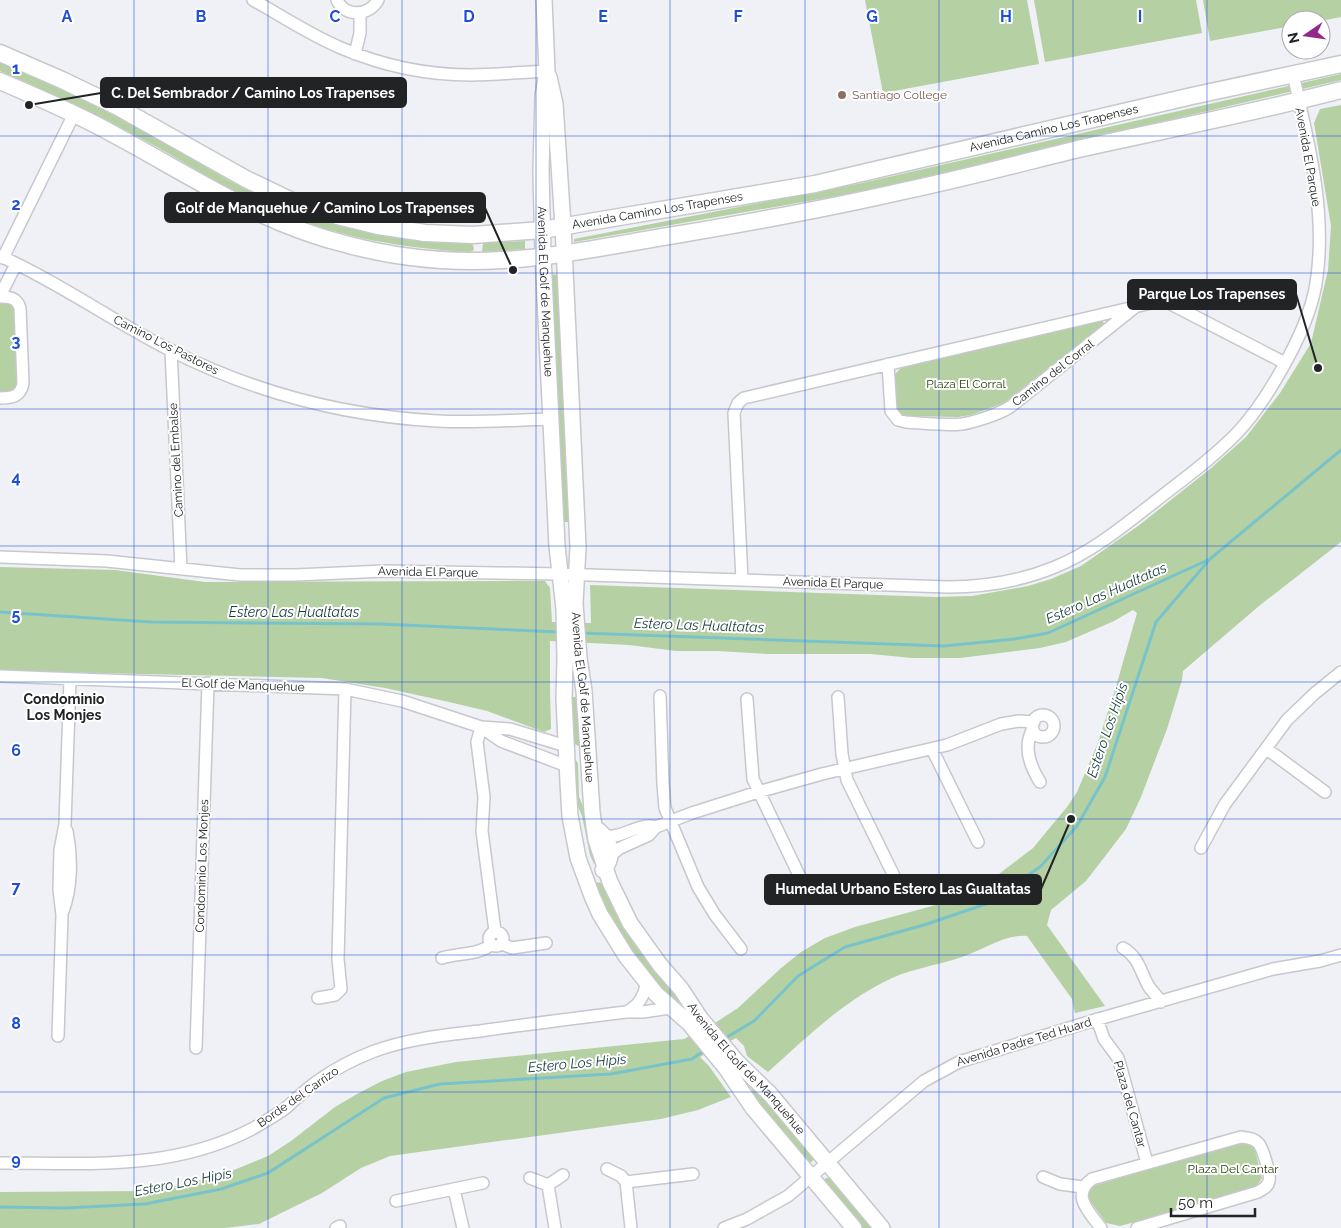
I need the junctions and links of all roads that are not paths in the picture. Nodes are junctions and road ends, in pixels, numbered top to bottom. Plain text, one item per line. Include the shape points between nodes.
1 (253, 0) edge
2 (337, 0) edge
3 (378, 0) edge
4 (544, 0) edge
5 (360, 12) junction
6 (0, 53) edge
7 (355, 54) junction
8 (1341, 64) edge
9 (547, 70) junction
10 (1293, 74) junction
11 (0, 81) edge
12 (1341, 90) edge
13 (1299, 100) junction
14 (74, 114) junction
15 (564, 226) junction
16 (542, 230) junction
17 (473, 235) junction
18 (564, 253) junction
19 (542, 256) junction
20 (2, 257) edge
21 (474, 261) junction
22 (16, 264) junction
23 (0, 297) edge
24 (1137, 306) junction
25 (171, 350) junction
26 (1285, 363) junction
27 (888, 364) junction
28 (0, 398) edge
29 (550, 419) junction
30 (0, 557) edge
31 (181, 569) junction
32 (559, 574) junction
33 (577, 574) junction
34 (742, 580) junction
35 (570, 609) junction
36 (572, 658) junction
37 (1341, 672) edge
38 (0, 676) edge
39 (70, 679) junction
40 (208, 683) junction
41 (346, 689) junction
42 (660, 696) dead end
43 (838, 697) dead end
44 (747, 699) dead end
45 (481, 727) junction
46 (566, 746) junction
47 (932, 749) junction
48 (1266, 750) junction
49 (567, 766) junction
50 (844, 768) junction
51 (1040, 782) dead end
52 (590, 791) junction
53 (758, 792) junction
54 (1325, 792) dead end
55 (671, 821) junction
56 (656, 827) junction
57 (599, 832) junction
58 (978, 842) dead end
59 (1200, 848) dead end
60 (578, 858) junction
61 (608, 862) junction
62 (894, 876) dead end
63 (810, 898) dead end
64 (546, 943) dead end
65 (497, 944) junction
66 (1123, 948) dead end
67 (741, 949) dead end
68 (1341, 955) edge
69 (442, 958) dead end
70 (647, 982) junction
71 (1149, 988) junction
72 (318, 998) dead end
73 (1161, 1002) junction
74 (1147, 1006) junction
75 (670, 1008) junction
76 (626, 1012) junction
77 (1097, 1019) junction
78 (694, 1021) junction
79 (58, 1036) dead end
80 (196, 1048) dead end
81 (732, 1065) junction
82 (0, 1163) edge
83 (828, 1163) junction
84 (1146, 1163) junction
85 (606, 1168) dead end
86 (692, 1174) dead end
87 (563, 1175) dead end
88 (811, 1177) junction
89 (1043, 1177) dead end
90 (530, 1178) dead end
91 (626, 1182) junction
92 (483, 1183) dead end
93 (548, 1185) junction
94 (1083, 1187) junction
95 (454, 1189) junction
96 (396, 1201) dead end
97 (463, 1228) edge
98 (555, 1228) edge
99 (630, 1228) edge
100 (724, 1228) edge
101 (854, 1228) edge
102 (882, 1228) edge
103 (1101, 1228) edge
104 (1137, 1228) edge

1 - 7 street
2 - 5 street via 346,11
3 - 5 street via 373,7
4 - 9 street, Avenida El Golf de Manquehue
5 - 7 street
6 - 17 main road, Avenida Camino Los Trapenses via 116,106 246,180 292,201 378,226 425,233
7 - 9 street via 406,68 453,75
8 - 10 main road, Avenida Camino Los Trapenses
9 - 15 street, Avenida El Golf de Manquehue via 555,104
9 - 16 street, Avenida El Golf de Manquehue via 543,96
10 - 13 street, Avenida El Parque
10 - 15 main road, Avenida Camino Los Trapenses via 815,184
11 - 14 main road, Avenida Camino Los Trapenses
12 - 13 main road, Avenida Camino Los Trapenses
13 - 18 main road, Avenida Camino Los Trapenses via 882,196 759,221
13 - 26 street, Avenida El Parque via 1317,197 1317,277 1310,310
14 - 20 street
14 - 21 main road, Avenida Camino Los Trapenses via 236,203 302,232 375,251
15 - 16 main road, Avenida Camino Los Trapenses
15 - 18 street, Avenida El Golf de Manquehue
16 - 17 main road, Avenida Camino Los Trapenses
16 - 19 street, Avenida El Golf de Manquehue
17 - 21 main road via 478,248
18 - 19 main road, Avenida Camino Los Trapenses
18 - 33 street, Avenida El Golf de Manquehue
19 - 21 main road, Avenida Camino Los Trapenses
19 - 29 street, Avenida El Golf de Manquehue
20 - 22 street, Camino Los Pastores
22 - 23 street
22 - 25 street, Camino Los Pastores
23 - 28 street via 14,300 20,308 23,388 17,395
24 - 26 street, Camino del Corral via 1167,301
24 - 27 street, Camino del Corral
24 - 27 street, Camino del Corral via 1010,407 967,423 898,420 891,411
25 - 29 street, Camino Los Pastores via 265,389 348,410 437,421
25 - 31 street, Camino del Embalse
26 - 34 street, Avenida El Parque via 1259,406 1218,451 1105,540 1055,568 1008,582 962,587
27 - 34 street, Camino del Corral via 748,397 738,403 734,413
29 - 32 street, Avenida El Golf de Manquehue
30 - 31 street, Avenida El Parque via 107,561
31 - 32 street, Avenida El Parque via 262,575 384,571
32 - 33 street, Avenida El Parque
32 - 35 street, Avenida El Golf de Manquehue
33 - 34 street, Avenida El Parque
33 - 35 street, Avenida El Golf de Manquehue
35 - 36 street, Avenida El Golf de Manquehue
36 - 46 street, Avenida El Golf de Manquehue via 564,698
36 - 52 street, Avenida El Golf de Manquehue via 584,691
37 - 48 street via 1287,720
38 - 39 street, El Golf de Manquehue
39 - 40 street, El Golf de Manquehue
39 - 79 street via 65,824 69,845 68,896 62,915
40 - 41 street, El Golf de Manquehue
40 - 80 street, Condominio Los Monjes
41 - 45 street, El Golf de Manquehue via 402,701
41 - 72 street via 338,959 341,989 335,995
42 - 55 street via 664,797
43 - 50 street
44 - 53 street via 751,774
45 - 46 street, El Golf de Manquehue via 510,729
45 - 49 street, El Golf de Manquehue via 508,744
45 - 65 street via 477,742 484,796 482,831 495,931 504,936
46 - 49 street, Avenida El Golf de Manquehue
46 - 52 street via 577,753
47 - 50 street
47 - 51 street via 1000,724 1019,721 1033,726 1028,740 1029,754
47 - 58 street
48 - 54 street
48 - 59 street via 1225,804
49 - 60 street, Avenida El Golf de Manquehue via 570,816
50 - 53 street
50 - 62 street
52 - 57 street, Avenida El Golf de Manquehue
53 - 55 street
53 - 63 street
55 - 56 street
55 - 67 street via 702,894
56 - 57 street via 644,827 616,836
56 - 61 street via 646,837 620,848
57 - 61 street, Avenida El Golf de Manquehue
60 - 61 street via 596,871
60 - 70 street, Avenida El Golf de Manquehue via 608,928
61 - 78 street, Avenida El Golf de Manquehue via 630,923 681,989
64 - 65 street via 512,948
65 - 69 street via 482,951
66 - 71 street via 1137,960
68 - 73 street, Avenida Padre Ted Huard via 1273,969
70 - 75 street, Avenida El Golf de Manquehue
70 - 76 street via 640,1001
71 - 73 street
71 - 74 street
73 - 74 street, Avenida Padre Ted Huard
74 - 77 street, Avenida Padre Ted Huard
75 - 76 street, Borde del Carrizo
75 - 78 street, Avenida El Golf de Manquehue
76 - 82 street, Borde del Carrizo via 459,1033 392,1045 336,1070 252,1129 216,1145 177,1156 115,1163
77 - 83 street, Avenida Padre Ted Huard via 944,1068 924,1081
77 - 84 street, Plaza del Cantar via 1104,1039 1122,1068
78 - 81 street, Avenida El Golf de Manquehue
81 - 83 street, Avenida El Golf de Manquehue via 770,1094
81 - 88 street, Avenida El Golf de Manquehue via 754,1108
83 - 88 street, Avenida Padre Ted Huard
83 - 102 street, Avenida El Golf de Manquehue
84 - 94 street, Plaza del Cantar via 1092,1179
84 - 104 street, Plaza del Cantar via 1241,1137 1251,1138 1259,1144 1270,1181 1258,1192
85 - 91 street
86 - 91 street
87 - 93 street
88 - 100 street, Avenida Padre Ted Huard via 774,1205
88 - 101 street, Avenida El Golf de Manquehue
89 - 94 street via 1060,1184
90 - 93 street
91 - 99 street
92 - 95 street
93 - 98 street
94 - 103 street via 1083,1203
95 - 96 street
95 - 97 street

